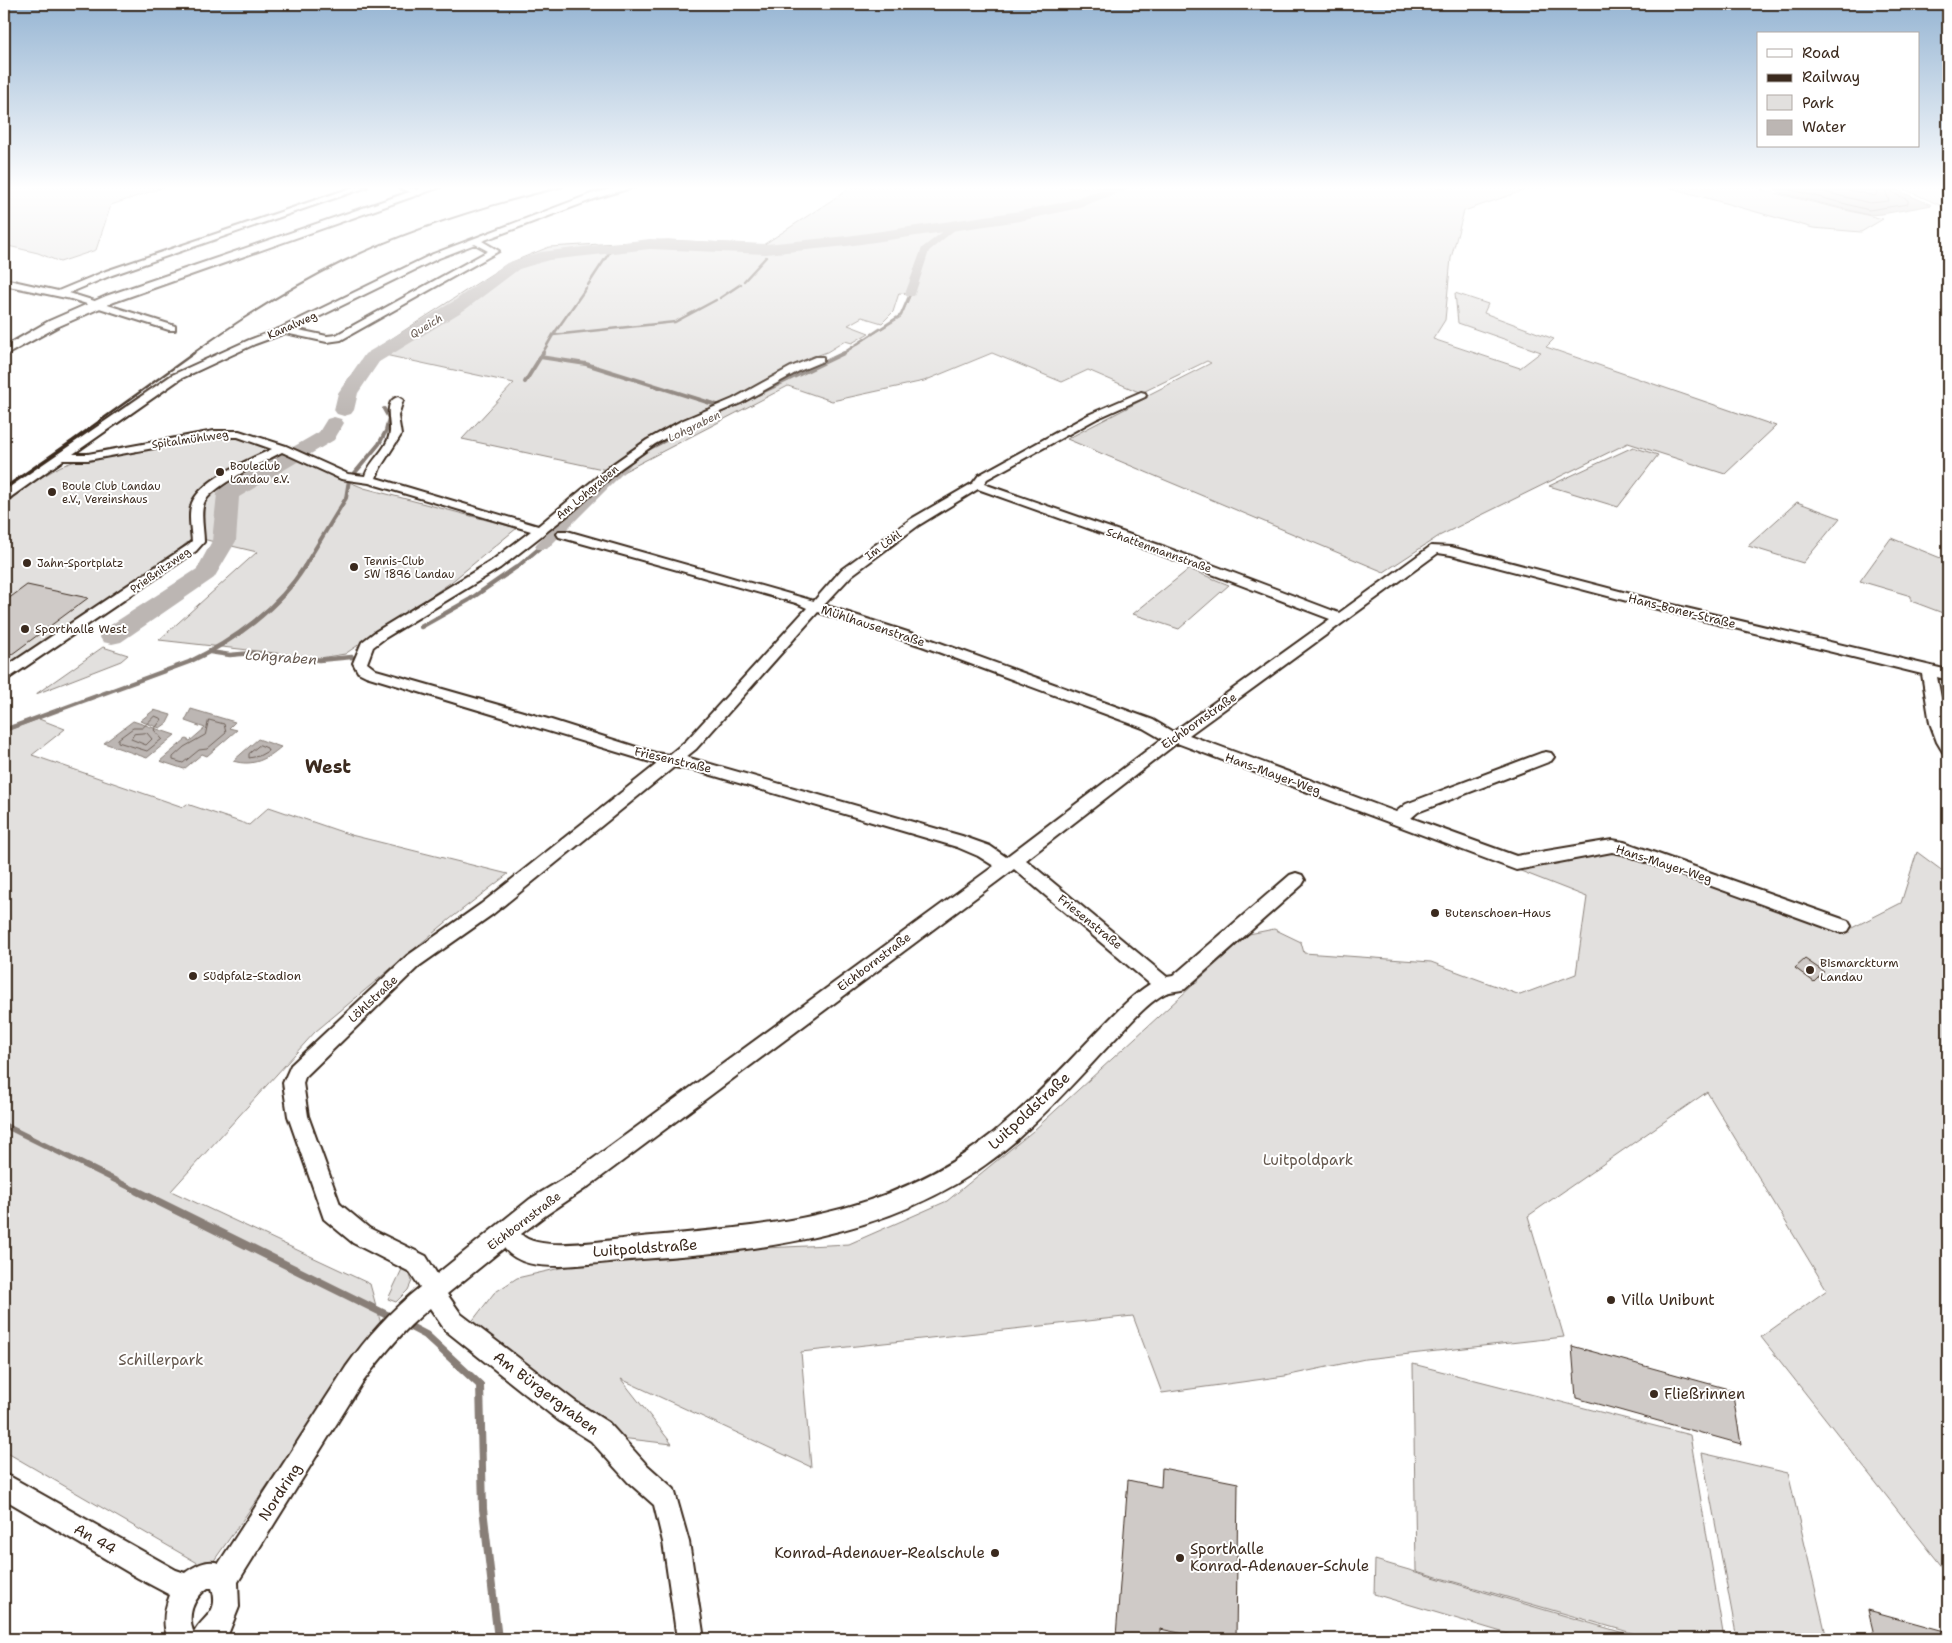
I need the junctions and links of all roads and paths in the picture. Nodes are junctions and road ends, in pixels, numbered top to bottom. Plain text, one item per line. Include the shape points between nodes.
1 (136, 264) edge
2 (215, 264) edge
3 (420, 264) edge
4 (471, 264) edge
5 (4, 282) edge
6 (58, 294) junction
7 (98, 304) junction
8 (172, 328) dead end
9 (284, 330) junction
10 (4, 352) edge
11 (819, 359) dead end
12 (1142, 395) dead end
13 (398, 400) dead end
14 (736, 401) joint
15 (285, 450) junction
16 (62, 457) junction
17 (370, 480) junction
18 (977, 485) junction
19 (4, 496) edge
20 (540, 530) junction
21 (563, 534) dead end
22 (1437, 548) joint
23 (814, 606) junction
24 (1340, 618) junction
25 (368, 645) joint
26 (1929, 670) junction
27 (4, 675) edge
28 (1948, 675) edge
29 (1176, 737) junction
30 (1948, 748) edge
31 (1546, 758) dead end
32 (674, 760) junction
33 (1397, 820) junction
34 (1010, 863) junction
35 (1296, 880) dead end
36 (1842, 926) dead end
37 (1164, 986) junction
38 (507, 1234) junction
39 (433, 1292) junction
40 (411, 1309) joint
41 (336, 1404) joint
42 (4, 1485) edge
43 (223, 1581) junction
44 (188, 1586) junction
45 (212, 1637) edge
46 (183, 1639) edge
47 (691, 1639) edge

1 - 6 street
2 - 7 street
3 - 9 street, Kanalweg
4 - 9 street via 338,338 327,339
5 - 6 street
6 - 7 street
7 - 8 street
7 - 10 street via 53,324
9 - 16 street, Kanalweg via 176,376
11 - 14 street, Am Lohgraben
12 - 18 street, Im Löhl via 1092,417 983,477
13 - 17 street via 393,415 396,434 376,464
14 - 20 street, Am Lohgraben via 674,429 637,451
15 - 16 street, Spitalmühlweg via 245,435 223,433 88,457
15 - 17 street, Spitalmühlweg via 338,474
15 - 27 street, Prießnitzweg via 211,488 198,504 198,542 192,548
16 - 19 street, Kanalweg
17 - 20 street, Spitalmühlweg
18 - 23 street, Im Löhl via 915,522 863,560
18 - 24 street, Schattenmannstraße
20 - 25 street, Am Lohgraben via 483,573
21 - 23 street, Mühlhausenstraße
22 - 24 street, Eichbornstraße
22 - 26 street, Hans-Boner-Straße
23 - 29 street, Mühlhausenstraße via 927,643
23 - 32 street, Im Löhl
24 - 29 street, Eichbornstraße
25 - 32 street, Friesenstraße via 360,663 371,673 654,758
26 - 28 street, Hans-Boner-Straße
26 - 30 street via 1940,731
29 - 33 street, Hans-Mayer-Weg
29 - 34 street, Eichbornstraße
31 - 33 street via 1412,808
32 - 34 street, Friesenstraße via 962,842
32 - 39 street, Löhlstraße via 487,909 413,961 295,1076 293,1091 298,1116 332,1211 367,1239 418,1264
33 - 36 street, Hans-Mayer-Weg via 1516,863 1612,846 1624,848
34 - 37 street, Friesenstraße via 1153,974
34 - 38 street, Eichbornstraße via 582,1179 538,1207
35 - 37 street, Luitpoldstraße via 1178,983
37 - 38 street, Luitpoldstraße via 1125,1017 1045,1099 989,1150 912,1196 888,1206 798,1232 664,1247 534,1254 522,1250
38 - 39 street, Eichbornstraße
39 - 40 street, Eichbornstraße
39 - 47 street, Am Bürgergraben via 453,1322 567,1411 600,1432 665,1498 676,1542
40 - 41 street, Eichbornstraße via 372,1350
41 - 43 street, Nordring
42 - 44 street, An 44 via 147,1569 171,1582
43 - 44 street via 218,1575 211,1574
43 - 45 street via 227,1599 225,1613
44 - 46 street via 178,1605 178,1631

